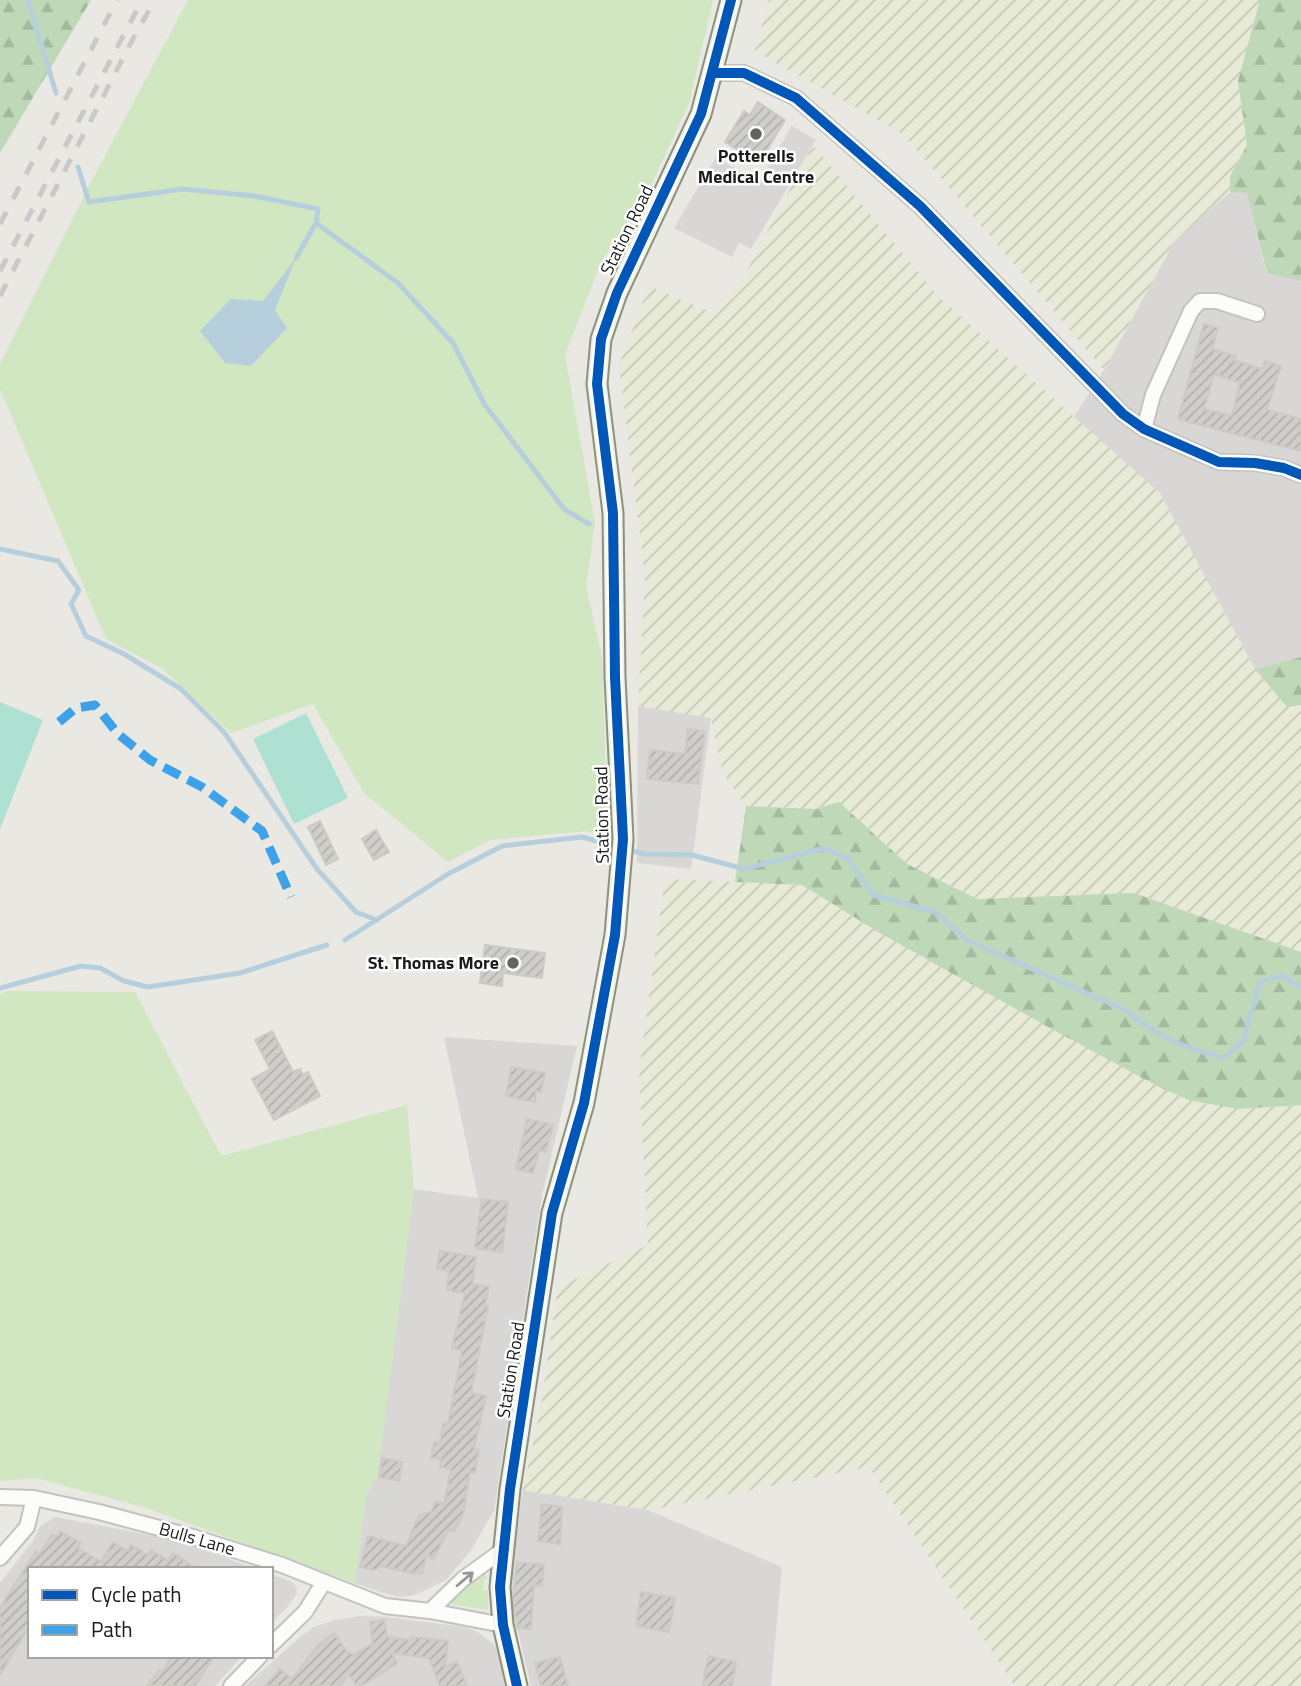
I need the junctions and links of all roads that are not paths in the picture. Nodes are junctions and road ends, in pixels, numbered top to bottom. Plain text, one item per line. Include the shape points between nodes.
1 (731, 0) edge
2 (713, 73) junction
3 (1257, 314) dead end
4 (1144, 429) junction
5 (1301, 475) edge
6 (0, 1497) edge
7 (34, 1497) junction
8 (503, 1550) junction
9 (0, 1558) edge
10 (324, 1582) junction
11 (430, 1611) junction
12 (503, 1625) junction
13 (273, 1643) edge
14 (258, 1658) edge
15 (231, 1686) edge
16 (517, 1686) edge

1 - 2 street, Station Road
2 - 4 street via 744,73 796,98 919,206 1123,414
2 - 8 street, Station Road via 701,114 617,293 601,339 597,384 613,513 623,846 615,935 596,1042 584,1103 552,1213
3 - 4 street via 1200,300 1153,395
4 - 5 street via 1219,462 1255,463
6 - 7 street, Bulls Lane
7 - 9 street via 27,1527
7 - 10 street, Bulls Lane via 193,1537
11 -> 8 street
8 - 12 street, Station Road
10 - 11 street, Bulls Lane via 385,1606
10 - 13 street via 304,1612
11 - 12 street, Bulls Lane
12 - 16 street, Station Road
14 - 15 street

